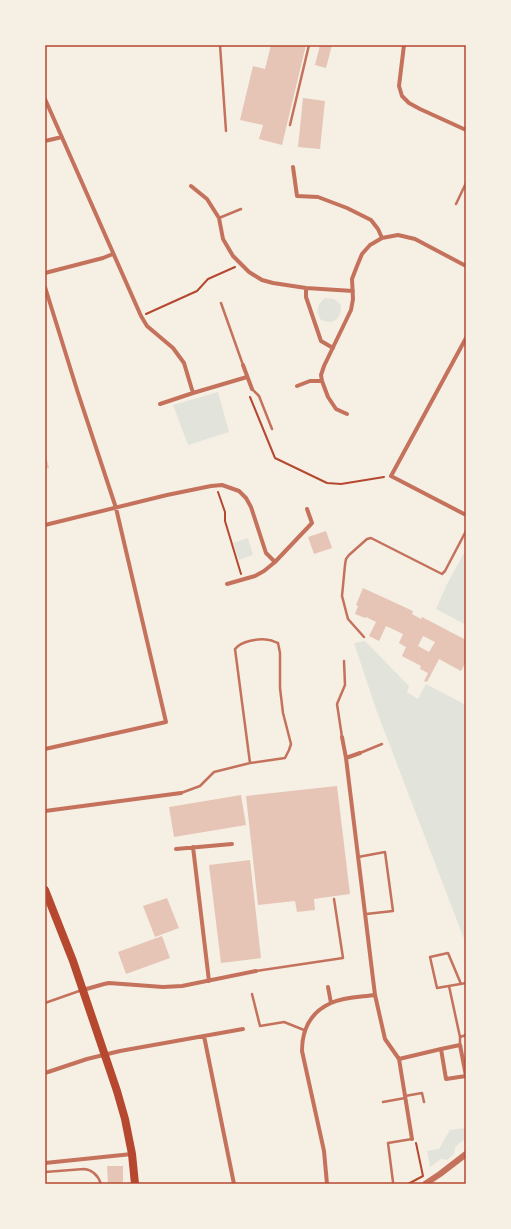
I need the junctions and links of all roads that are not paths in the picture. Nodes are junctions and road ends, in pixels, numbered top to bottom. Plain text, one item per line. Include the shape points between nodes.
1 (220, 45) edge
2 (308, 45) edge
3 (404, 45) edge
4 (45, 99) edge
5 (290, 125) dead end
6 (466, 130) edge
7 (226, 131) dead end
8 (62, 137) junction
9 (45, 141) edge
10 (293, 167) dead end
11 (466, 183) edge
12 (192, 186) dead end
13 (456, 204) dead end
14 (241, 209) dead end
15 (219, 218) junction
16 (382, 238) junction
17 (113, 254) junction
18 (466, 266) edge
19 (45, 273) edge
20 (45, 287) edge
21 (306, 288) junction
22 (353, 291) junction
23 (221, 303) dead end
24 (466, 338) edge
25 (333, 348) junction
26 (243, 365) joint
27 (247, 377) junction
28 (322, 381) junction
29 (297, 386) dead end
30 (252, 389) joint
31 (194, 393) junction
32 (160, 404) dead end
33 (347, 414) dead end
34 (272, 429) dead end
35 (116, 508) junction
36 (307, 509) dead end
37 (466, 516) edge
38 (45, 525) edge
39 (466, 531) edge
40 (275, 562) junction
41 (227, 584) dead end
42 (364, 637) dead end
43 (344, 661) dead end
44 (342, 737) joint
45 (382, 744) dead end
46 (45, 749) edge
47 (360, 753) joint
48 (346, 758) junction
49 (250, 763) junction
50 (181, 793) joint
51 (45, 811) edge
52 (232, 844) dead end
53 (193, 847) junction
54 (176, 849) dead end
55 (358, 857) junction
56 (45, 890) edge
57 (334, 900) dead end
58 (365, 914) junction
59 (256, 971) joint
60 (209, 981) junction
61 (461, 984) junction
62 (466, 984) edge
63 (449, 986) junction
64 (328, 987) dead end
65 (82, 990) junction
66 (252, 994) dead end
67 (374, 995) junction
68 (45, 1003) edge
69 (331, 1003) junction
70 (243, 1029) dead end
71 (304, 1030) junction
72 (466, 1035) edge
73 (204, 1036) junction
74 (460, 1037) junction
75 (460, 1045) junction
76 (441, 1049) junction
77 (105, 1054) junction
78 (399, 1059) junction
79 (45, 1073) edge
80 (466, 1076) edge
81 (405, 1097) junction
82 (383, 1102) dead end
83 (424, 1102) dead end
84 (412, 1139) joint
85 (132, 1154) junction
86 (466, 1154) edge
87 (45, 1163) edge
88 (45, 1172) edge
89 (393, 1182) dead end
90 (101, 1184) edge
91 (135, 1184) edge
92 (234, 1184) edge
93 (327, 1184) edge
94 (424, 1184) edge

1 - 7 lane
2 - 5 lane
3 - 6 street via 399,86 402,96 420,109
4 - 8 street
8 - 9 street
8 - 17 street
10 - 16 street via 297,196 318,197 348,208 371,220
11 - 13 lane
12 - 15 street via 207,199
14 - 15 lane
15 - 21 street via 223,240 233,256 249,272 262,280
16 - 18 street via 398,235 415,239
16 - 22 street via 370,245 362,254 352,279
17 - 19 street
17 - 31 street via 141,316 147,326 174,348 184,363
20 - 35 street
21 - 22 street
21 - 25 street via 306,297 322,341
22 - 25 street via 351,310
23 - 26 lane
24 - 37 street via 391,476
25 - 28 street via 324,366
26 - 27 street
27 - 30 street
27 - 31 street
28 - 29 street via 310,381
28 - 33 street via 336,409
30 - 34 lane via 259,396
31 - 32 street
35 - 38 street
35 - 40 street via 216,485 230,487 246,498 266,553
35 - 46 street via 166,722
36 - 40 street via 312,523
39 - 42 lane via 442,574 371,538 346,559 342,596 348,618
40 - 41 street via 255,576
43 - 44 lane via 344,685 337,704
44 - 48 street
45 - 47 lane
47 - 48 street
48 - 55 street
49 - 49 lane via 284,758 291,744 283,713 278,643 269,640 252,640 238,644 235,649
49 - 50 lane via 214,772 200,786
50 - 51 street
52 - 53 street
53 - 54 street
53 - 60 street
55 - 58 street
55 - 58 lane via 386,852 393,911
56 - 65 main road
57 - 59 lane via 343,958
58 - 67 street
59 - 60 street
60 - 65 street via 163,987 104,984
61 - 62 lane
61 - 63 lane
61 - 63 lane via 448,953 430,957 437,988
63 - 74 lane
64 - 69 street
65 - 68 lane
65 - 77 main road
66 - 71 lane via 260,1026 284,1022
67 - 69 street
67 - 78 street via 385,1038
69 - 71 street via 318,1010
70 - 73 street
71 - 93 street via 302,1051 324,1151
72 - 74 lane
73 - 77 street
73 - 92 street
74 - 75 lane
75 - 76 street
75 - 80 street
76 - 78 street
76 - 80 street via 446,1079
77 - 79 street
77 - 85 main road via 122,1106
78 - 81 street
81 - 82 lane
81 - 83 lane via 422,1093
81 - 84 street
84 - 89 lane via 388,1143
85 - 87 street
85 - 91 main road
86 - 94 street
88 - 90 lane via 89,1170 97,1175

